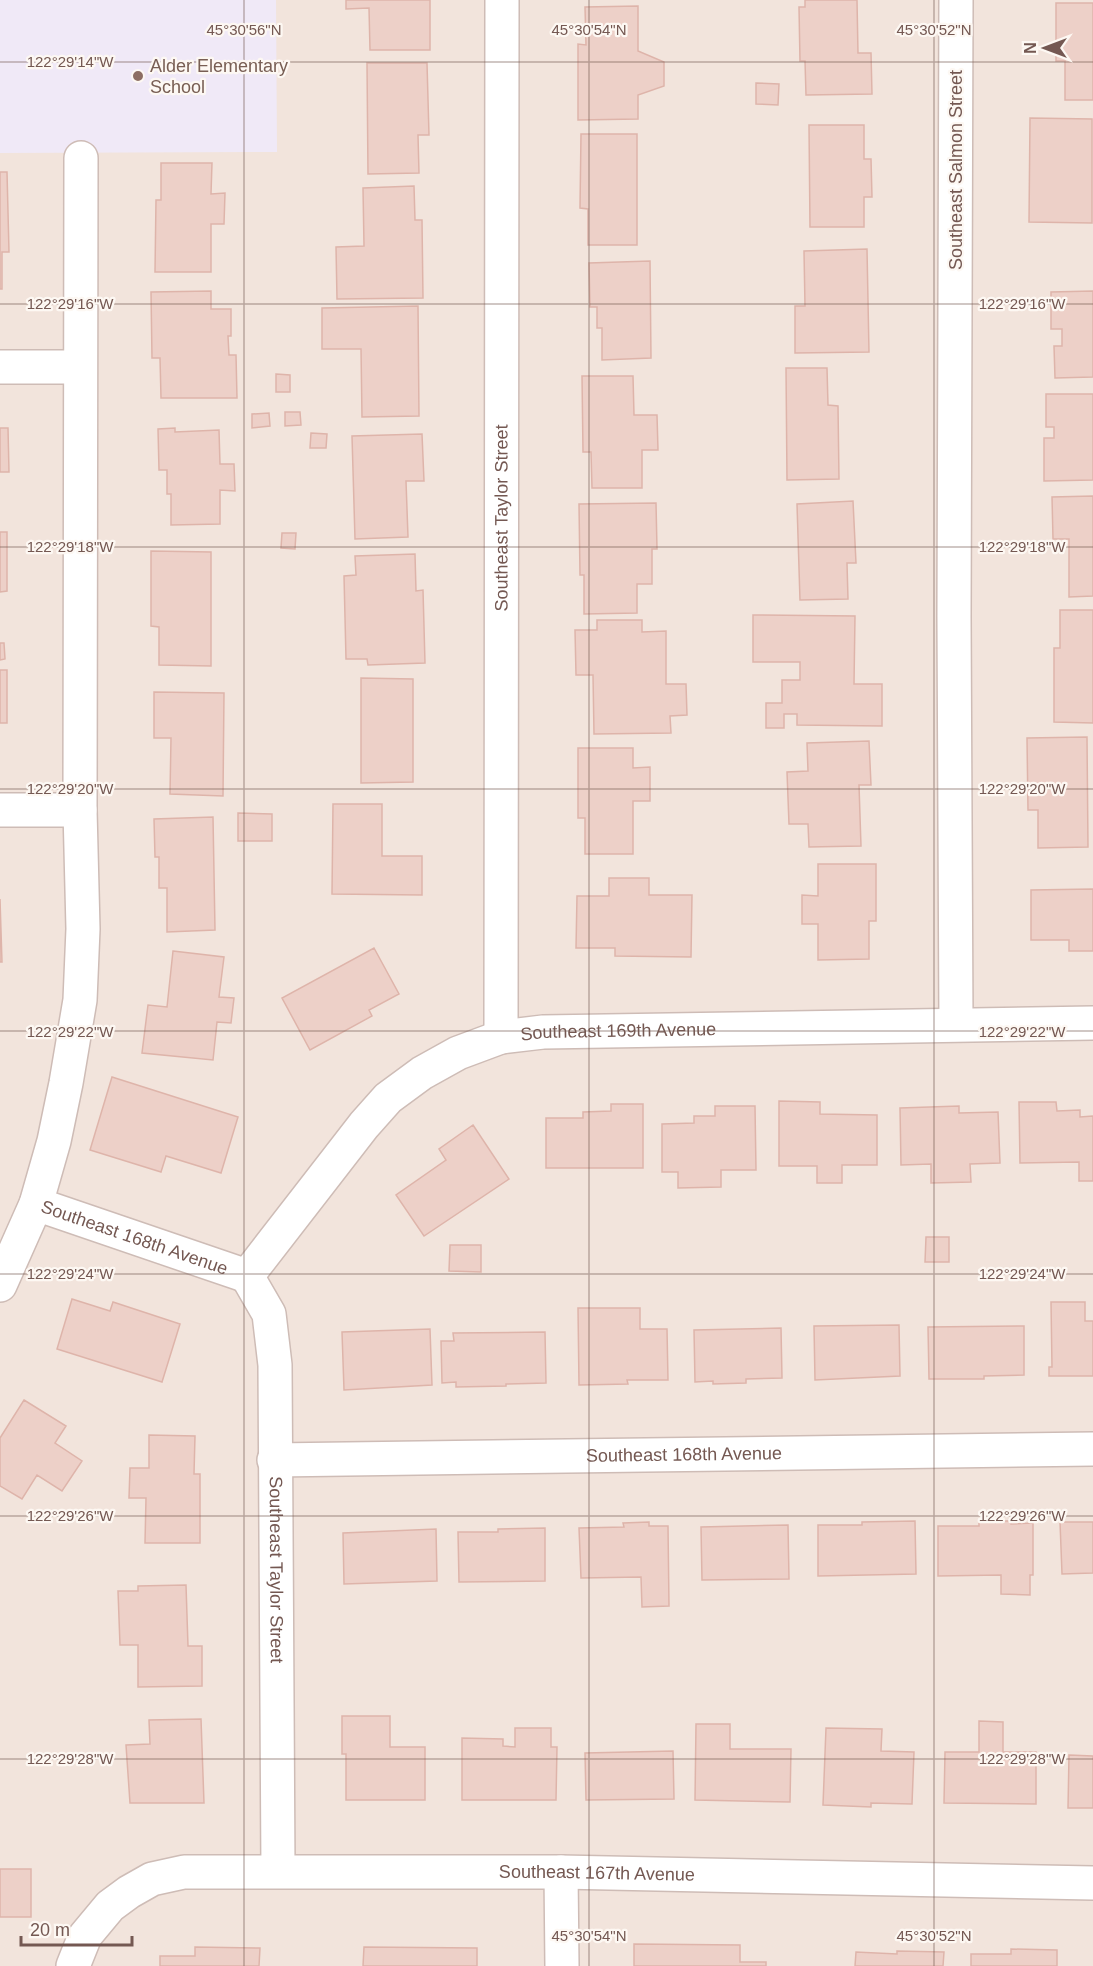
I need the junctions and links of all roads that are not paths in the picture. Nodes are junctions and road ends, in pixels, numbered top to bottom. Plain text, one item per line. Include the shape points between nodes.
1 (502, 0) edge
2 (956, 0) edge
3 (81, 158) dead end
4 (0, 367) edge
5 (79, 367) junction
6 (0, 810) edge
7 (80, 810) junction
8 (1093, 1023) edge
9 (956, 1024) junction
10 (501, 1037) junction
11 (36, 1203) junction
12 (247, 1276) junction
13 (0, 1284) edge
14 (1093, 1449) edge
15 (274, 1460) junction
16 (278, 1871) junction
17 (561, 1872) junction
18 (1093, 1883) edge
19 (73, 1966) edge
20 (562, 1966) edge

1 - 10 street, Southeast Taylor Street
2 - 9 street, Southeast Salmon Street
3 - 5 street
4 - 5 street
5 - 7 street
6 - 7 street
7 - 11 street via 80,1000 54,1141
8 - 9 street, Southeast 169th Avenue
9 - 10 street, Southeast 169th Avenue via 543,1032
10 - 12 street, Southeast 169th Avenue via 449,1058 388,1098
11 - 12 street, Southeast 168th Avenue
11 - 13 street, Southeast 168th Avenue
12 - 15 street, Southeast Taylor Street via 269,1314 275,1365
14 - 15 street, Southeast 168th Avenue
15 - 16 street, Southeast Taylor Street
16 - 17 street, Southeast 167th Avenue
16 - 19 street, Southeast 167th Avenue via 183,1872 152,1878 110,1906 85,1936
17 - 18 street, Southeast 167th Avenue
17 - 20 street

